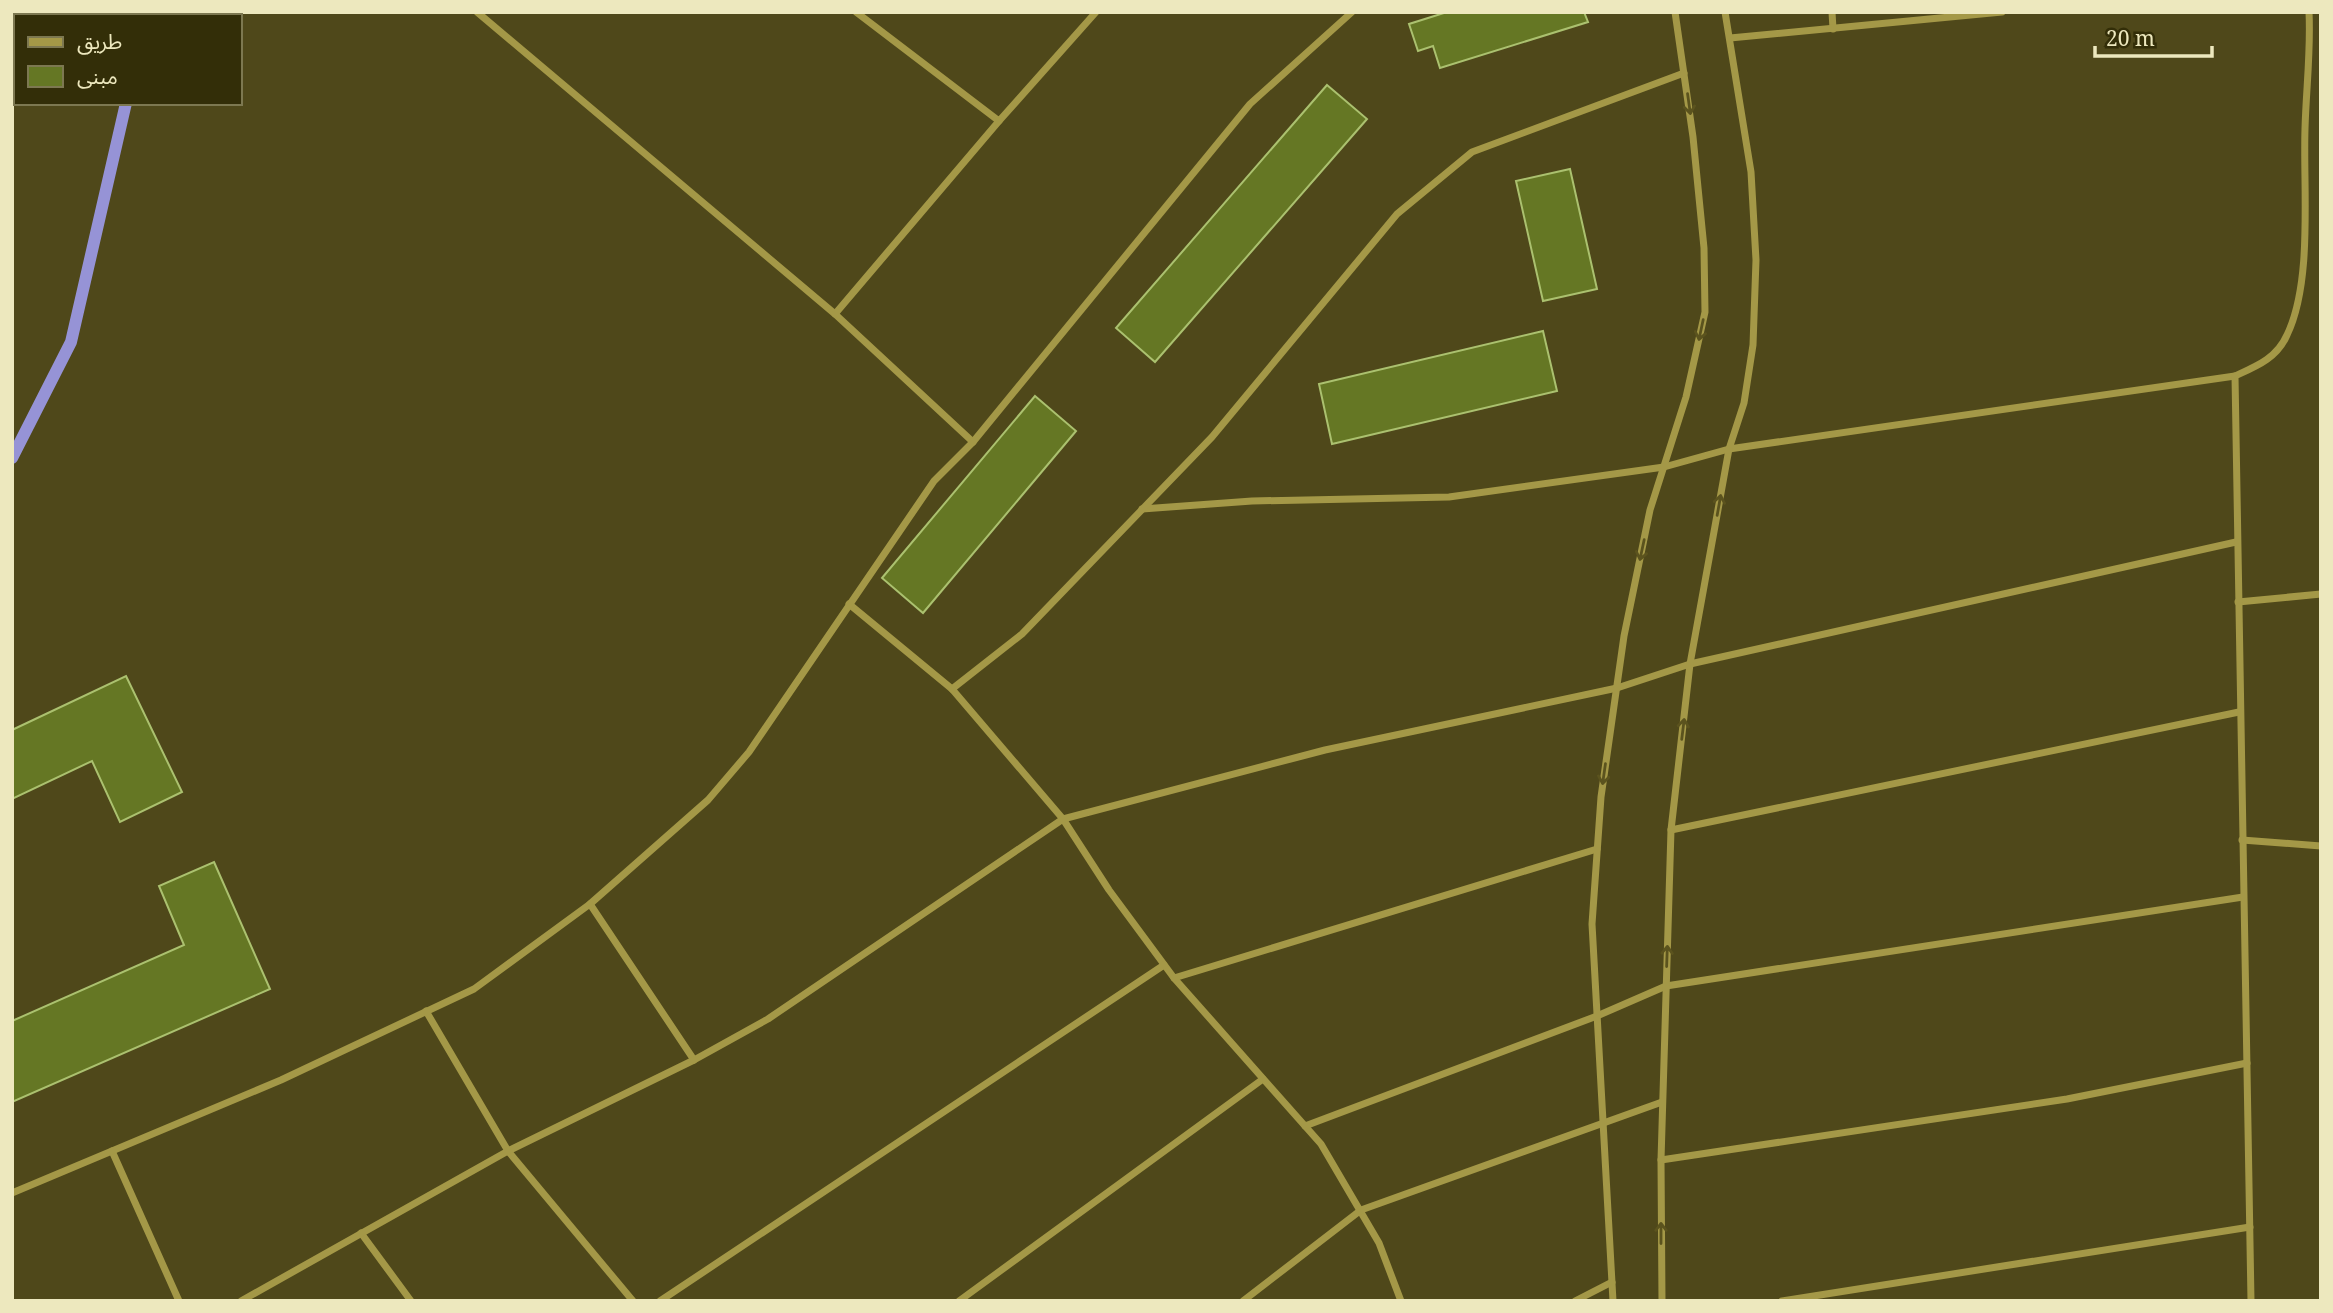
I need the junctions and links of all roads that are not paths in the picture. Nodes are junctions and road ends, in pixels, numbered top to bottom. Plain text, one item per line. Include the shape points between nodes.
1 (477, 12) edge
2 (856, 12) edge
3 (1096, 12) edge
4 (1352, 12) edge
5 (1675, 12) edge
6 (1725, 12) edge
7 (1832, 12) edge
8 (2002, 12) edge
9 (2309, 12) edge
10 (2310, 27) junction
11 (2321, 27) edge
12 (1833, 29) junction
13 (1730, 38) junction
14 (1684, 73) junction
15 (999, 121) junction
16 (835, 314) junction
17 (2235, 376) junction
18 (973, 442) junction
19 (1729, 449) junction
20 (1664, 467) junction
21 (1142, 509) junction
22 (2235, 542) junction
23 (2321, 594) edge
24 (2238, 602) junction
25 (849, 604) junction
26 (1690, 664) junction
27 (1617, 688) junction
28 (952, 689) junction
29 (2239, 712) junction
30 (1063, 819) junction
31 (1671, 830) junction
32 (2242, 840) junction
33 (2321, 846) edge
34 (1597, 849) junction
35 (2243, 897) junction
36 (590, 904) junction
37 (1164, 965) junction
38 (1174, 978) junction
39 (1666, 986) junction
40 (426, 1011) junction
41 (1597, 1016) junction
42 (694, 1060) junction
43 (2246, 1063) junction
44 (1263, 1079) junction
45 (1662, 1102) junction
46 (1603, 1121) junction
47 (1305, 1126) junction
48 (112, 1151) junction
49 (508, 1151) junction
50 (1661, 1160) junction
51 (12, 1193) edge
52 (1360, 1210) junction
53 (2250, 1227) junction
54 (361, 1233) junction
55 (1612, 1282) junction
56 (179, 1301) edge
57 (241, 1301) edge
58 (411, 1301) edge
59 (634, 1301) edge
60 (660, 1301) edge
61 (959, 1301) edge
62 (1243, 1301) edge
63 (1401, 1301) edge
64 (1575, 1301) edge
65 (1613, 1301) edge
66 (1661, 1301) edge
67 (1782, 1301) edge
68 (2251, 1301) edge

1 - 16 street
2 - 15 street
3 - 15 street
4 - 18 street via 1250,104
5 - 14 street
6 - 13 street
7 - 12 street
8 - 12 street
9 - 10 street
10 - 11 street
10 - 17 street via 2305,226 2298,303 2278,350
12 - 13 street
13 - 19 street via 1751,172 1756,260 1754,345 1744,403
14 -> 20 street via 1704,248 1705,312
14 - 21 street via 1472,152 1397,214 1212,437
15 - 16 street
16 - 18 street
17 - 19 street
17 - 22 street
18 - 25 street via 934,481
19 - 20 street
26 -> 19 street
20 - 21 street via 1448,497 1252,501
20 -> 27 street via 1650,510
21 - 28 street via 1022,634
22 - 24 street
22 - 26 street
23 - 24 street
24 - 29 street
25 - 28 street
25 - 36 street via 749,752 708,800
26 - 27 street
31 -> 26 street
27 - 30 street via 1325,750
27 -> 34 street
28 - 30 street
29 - 31 street
29 - 32 street
30 - 37 street
30 - 42 street via 768,1019
39 -> 31 street
32 - 33 street
32 - 35 street
34 - 38 street
34 - 41 street via 1592,924
35 - 39 street
35 - 43 street
36 - 40 street via 474,989
36 - 42 street
37 - 38 street
37 - 60 street
38 - 44 street
39 - 41 street
39 - 45 street
40 - 48 street via 281,1080
40 - 49 street
41 - 46 street
41 - 47 street
42 - 49 street
43 - 50 street via 2067,1099
43 - 53 street
44 - 47 street
44 - 61 street
45 - 46 street
45 - 50 street
46 - 52 street
46 - 55 street
47 - 52 street via 1321,1144
48 - 51 street
48 - 56 street
49 - 54 street
49 - 59 street
66 -> 50 street
52 - 62 street
52 - 63 street via 1380,1243
53 - 67 street
53 - 68 street
54 - 57 street
54 - 58 street
55 - 64 street
55 - 65 street

